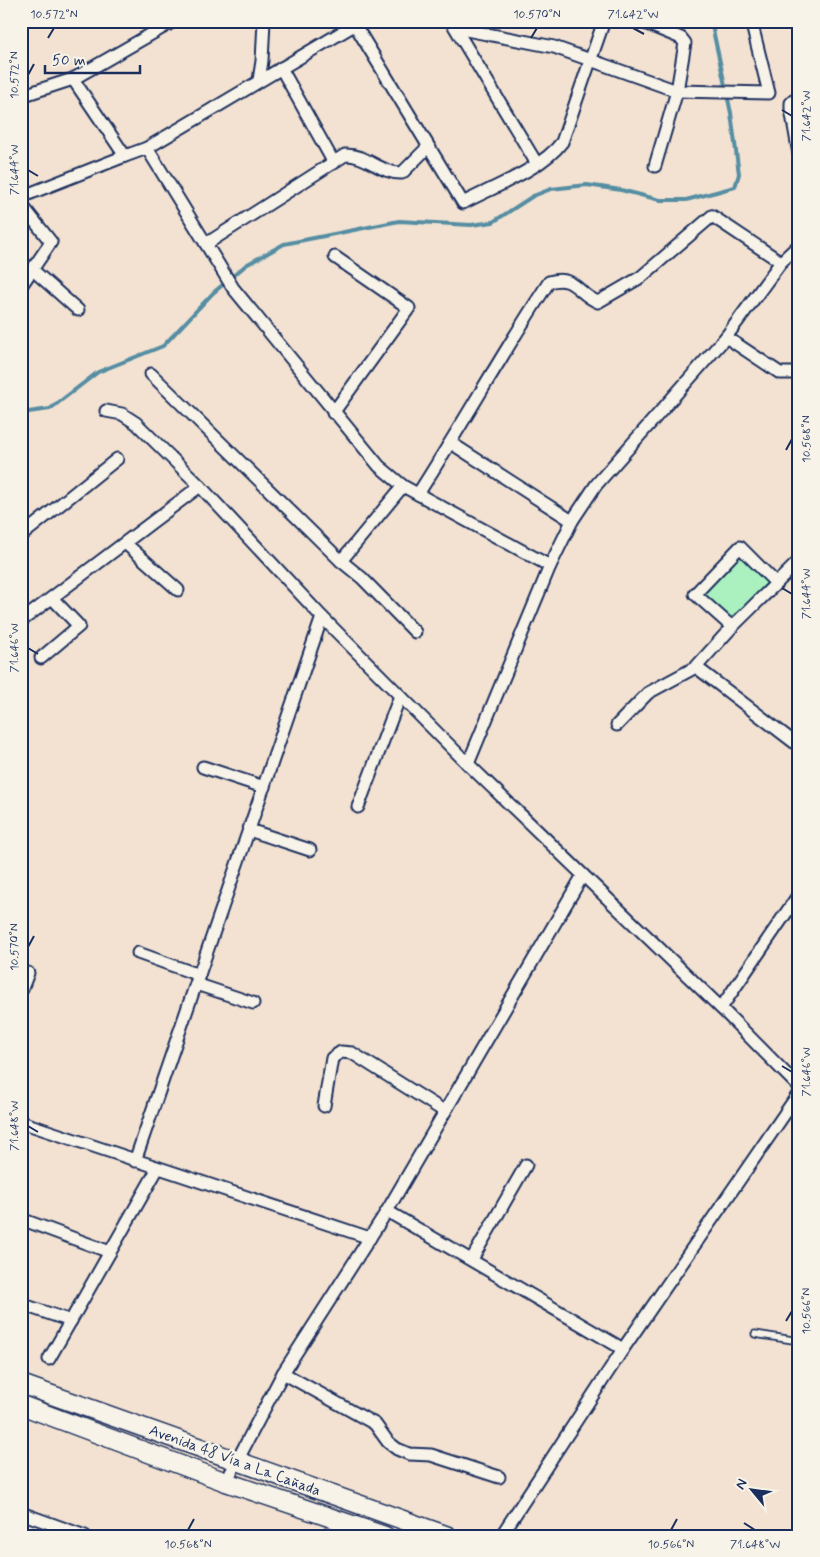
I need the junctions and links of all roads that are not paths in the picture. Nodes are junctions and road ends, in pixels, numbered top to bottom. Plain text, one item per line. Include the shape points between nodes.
1 (174, 21) edge
2 (264, 21) edge
3 (604, 21) edge
4 (640, 21) edge
5 (751, 21) edge
6 (358, 23) edge
7 (454, 25) edge
8 (589, 60) junction
9 (281, 68) junction
10 (73, 79) junction
11 (259, 80) junction
12 (677, 91) junction
13 (21, 96) edge
14 (799, 96) edge
15 (147, 148) junction
16 (428, 148) junction
17 (799, 154) edge
18 (125, 156) junction
19 (334, 163) junction
20 (537, 164) junction
21 (656, 166) dead end
22 (21, 197) edge
23 (21, 204) edge
24 (206, 244) junction
25 (799, 245) edge
26 (335, 257) dead end
27 (781, 262) junction
28 (34, 271) junction
29 (21, 286) edge
30 (78, 310) dead end
31 (726, 337) junction
32 (799, 373) edge
33 (151, 374) dead end
34 (106, 411) dead end
35 (333, 413) junction
36 (451, 443) junction
37 (117, 458) dead end
38 (200, 486) junction
39 (402, 486) junction
40 (418, 494) junction
41 (572, 521) junction
42 (21, 536) edge
43 (125, 543) junction
44 (341, 561) junction
45 (799, 561) edge
46 (550, 566) junction
47 (776, 582) junction
48 (178, 590) dead end
49 (52, 598) junction
50 (322, 617) junction
51 (21, 621) edge
52 (732, 627) junction
53 (415, 632) dead end
54 (41, 658) dead end
55 (696, 667) junction
56 (400, 696) junction
57 (617, 725) dead end
58 (799, 746) edge
59 (468, 764) junction
60 (203, 767) dead end
61 (264, 787) junction
62 (358, 807) dead end
63 (249, 830) junction
64 (310, 850) dead end
65 (583, 875) junction
66 (799, 894) edge
67 (138, 954) dead end
68 (28, 973) dead end
69 (198, 979) junction
70 (21, 991) edge
71 (253, 1003) dead end
72 (720, 1008) junction
73 (799, 1087) edge
74 (799, 1094) edge
75 (324, 1106) dead end
76 (444, 1111) junction
77 (21, 1122) edge
78 (135, 1161) junction
79 (526, 1165) dead end
80 (158, 1168) junction
81 (387, 1211) junction
82 (21, 1219) edge
83 (370, 1238) junction
84 (110, 1252) junction
85 (472, 1260) junction
86 (21, 1304) edge
87 (71, 1321) junction
88 (755, 1334) dead end
89 (799, 1341) edge
90 (623, 1349) junction
91 (49, 1359) dead end
92 (284, 1374) junction
93 (21, 1384) edge
94 (21, 1405) edge
95 (236, 1460) junction
96 (499, 1478) dead end
97 (226, 1482) junction
98 (21, 1513) edge
99 (85, 1536) edge
100 (385, 1536) edge
101 (448, 1536) edge
102 (501, 1536) edge

1 - 10 street
2 - 11 street
3 - 8 street
4 - 12 street via 685,42
5 - 12 street via 769,93
6 - 9 street
6 - 16 street
7 - 8 street via 554,47
7 - 20 street
8 - 12 street
8 - 20 street via 562,142 555,152
9 - 11 street
9 - 19 street
10 - 13 street
10 - 18 street
11 - 15 street
12 - 21 street
14 - 17 street via 791,109
15 - 18 street
15 - 24 street
16 - 19 street via 402,173 391,174 351,155 345,155
16 - 20 street via 463,204
18 - 22 street
19 - 24 street
23 - 28 street via 51,242
24 - 35 street via 233,288
25 - 27 street
26 - 35 street via 409,308
27 - 31 street
27 - 36 street via 712,216 641,277 598,302 566,280 548,282 510,340
28 - 29 street
28 - 30 street
31 - 32 street via 780,374
31 - 41 street via 596,485
33 - 44 street
34 - 38 street via 122,414 136,424
35 - 39 street via 378,466
36 - 40 street
36 - 41 street
37 - 42 street
38 - 43 street
38 - 50 street
39 - 40 street
39 - 44 street
40 - 46 street
41 - 46 street
43 - 48 street
43 - 49 street
44 - 53 street
45 - 47 street
46 - 59 street
47 - 52 street
47 - 52 street via 740,547 695,594
49 - 51 street
49 - 54 street via 78,626
50 - 56 street
50 - 61 street
52 - 55 street
55 - 57 street via 648,693
55 - 58 street
56 - 59 street
56 - 62 street
59 - 65 street
60 - 61 street
61 - 63 street
63 - 64 street
63 - 69 street
65 - 72 street
65 - 76 street
66 - 72 street
67 - 69 street
68 - 70 street
69 - 71 street
69 - 78 street
72 - 73 street
74 - 90 street
75 - 76 street via 332,1058 341,1052 352,1053
76 - 81 street
77 - 78 street
78 - 80 street
79 - 85 street
80 - 83 street
80 - 84 street
81 - 83 street
81 - 85 street
82 - 84 street
83 - 92 street
84 - 87 street
85 - 90 street
86 - 87 street
87 - 91 street
88 - 89 lane
90 - 102 street
92 - 95 street
92 - 96 street via 375,1424 397,1449 409,1454 431,1455
93 - 95 main road, Avenida 48 Vía a La Cañada
94 - 97 main road, Avenida 48 Vía a La Cañada
95 - 97 street
95 - 101 main road, Avenida 48 Vía a La Cañada
97 - 100 main road, Avenida 48 Vía a La Cañada
98 - 99 street

